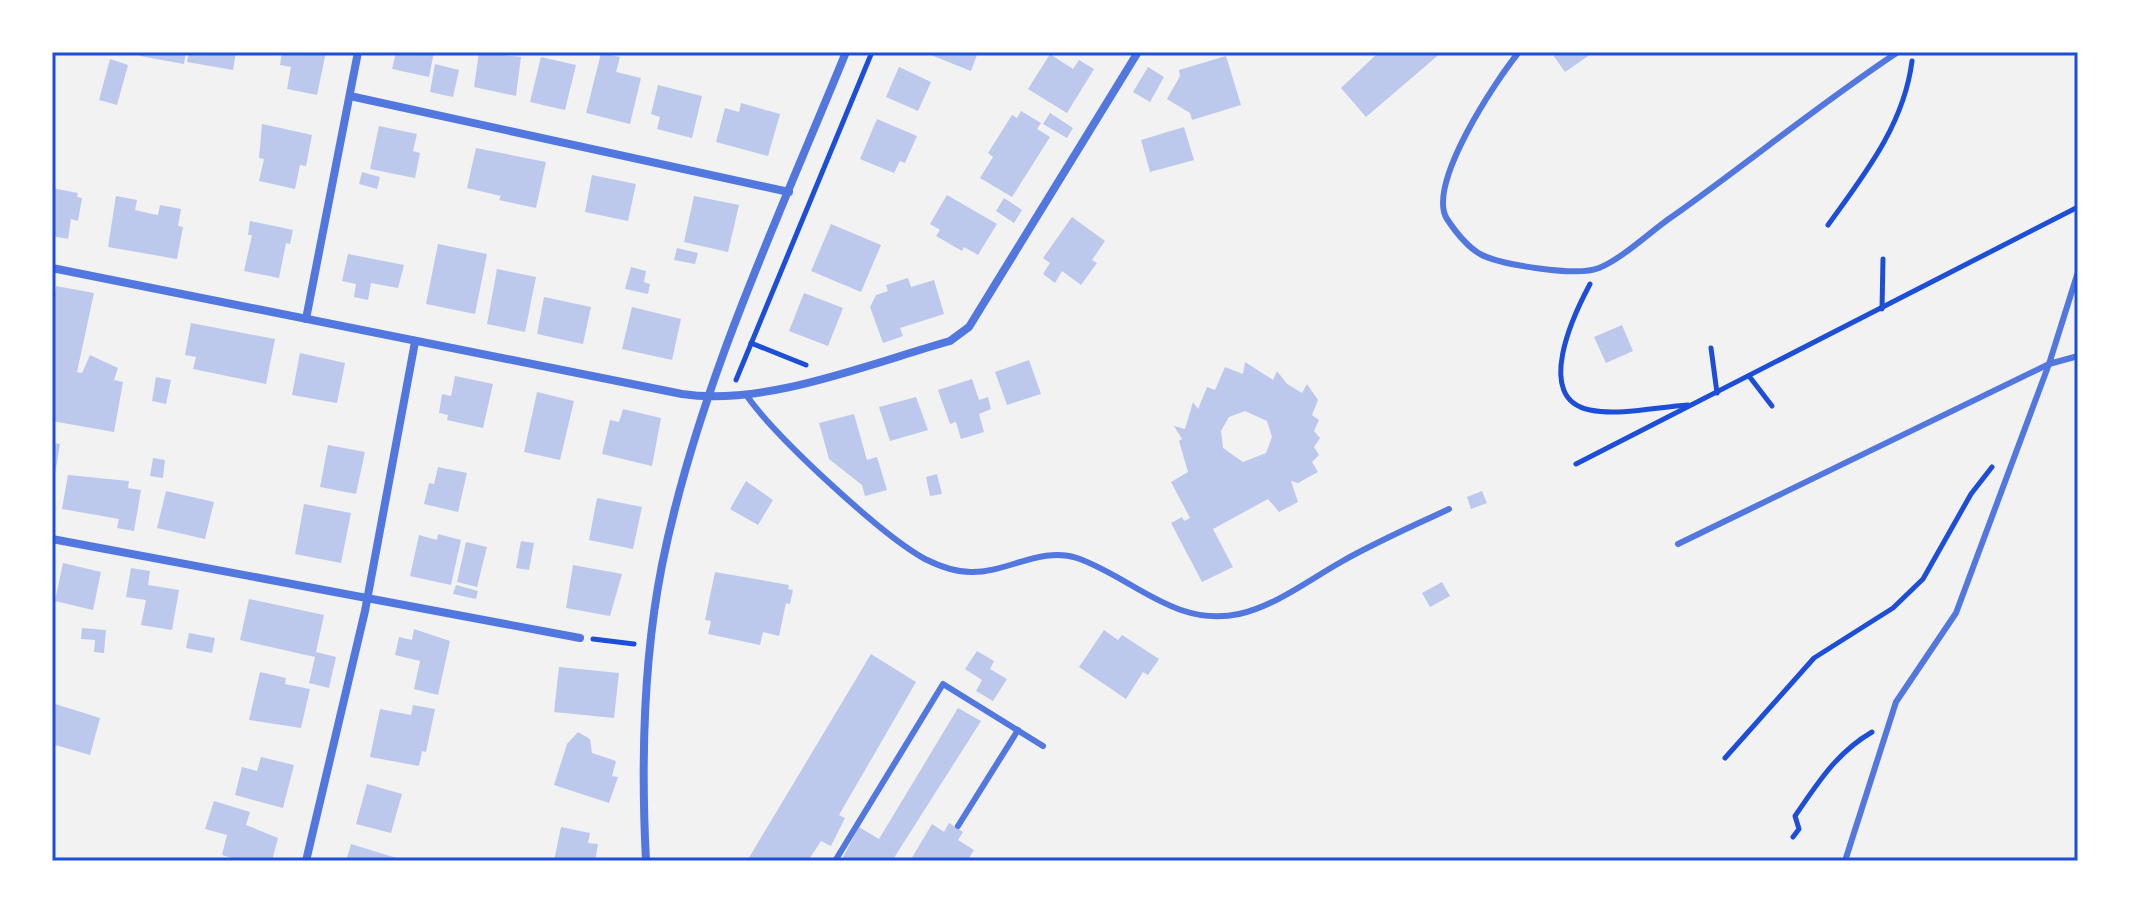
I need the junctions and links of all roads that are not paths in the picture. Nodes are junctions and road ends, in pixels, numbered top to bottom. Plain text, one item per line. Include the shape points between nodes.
1 (358, 52) edge
2 (846, 52) edge
3 (1138, 52) edge
4 (1519, 52) edge
5 (1898, 52) edge
6 (350, 96) junction
7 (789, 192) junction
8 (52, 268) edge
9 (2078, 272) edge
10 (306, 319) junction
11 (415, 342) junction
12 (2078, 356) edge
13 (2049, 364) junction
14 (747, 396) junction
15 (707, 398) junction
16 (1449, 509) dead end
17 (52, 539) edge
18 (1678, 544) dead end
19 (367, 599) junction
20 (580, 638) road end
21 (1018, 730) junction
22 (1043, 746) dead end
23 (958, 826) dead end
24 (306, 861) edge
25 (646, 861) edge
26 (835, 861) edge
27 (1845, 861) edge

1 - 6 street
2 - 7 street
3 - 14 street via 969,327 950,341
4 - 5 lane via 1466,136 1443,198 1444,214 1480,254 1558,270 1598,269
6 - 7 street
6 - 10 street
7 - 15 street
8 - 10 street
9 - 13 lane
10 - 11 street
11 - 15 street
11 - 19 street
12 - 13 lane
13 - 18 lane
13 - 27 lane via 1956,613 1896,702
14 - 15 street
14 - 16 lane via 761,417 923,557 970,572 1056,555 1074,557 1155,601 1196,614 1256,609
15 - 25 street via 671,526 655,612 645,744
17 - 19 street
19 - 20 street
19 - 24 street
21 - 22 lane
21 - 23 lane
21 - 26 lane via 943,684

